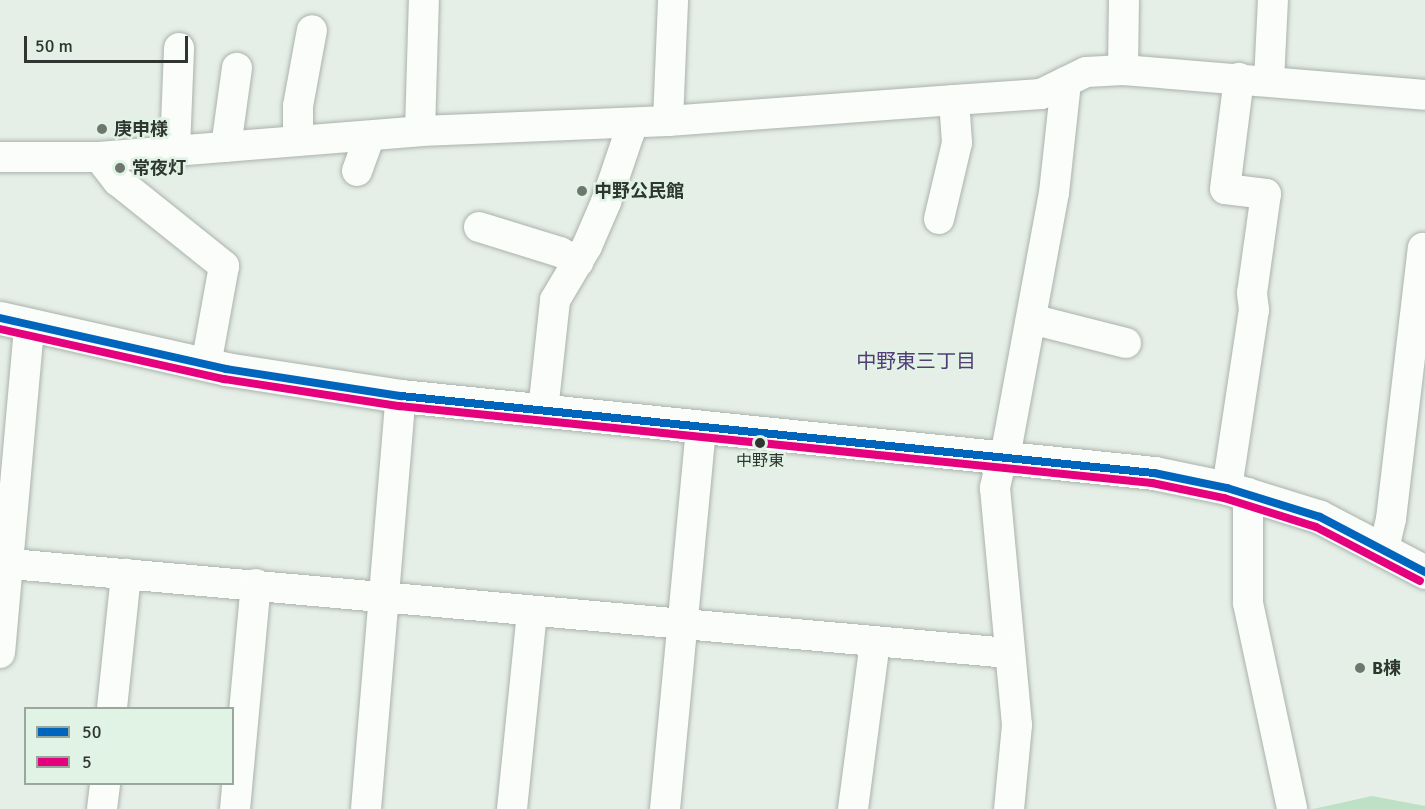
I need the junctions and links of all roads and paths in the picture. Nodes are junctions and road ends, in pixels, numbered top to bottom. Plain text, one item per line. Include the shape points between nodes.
1 (424, 0) edge
2 (673, 0) edge
3 (1124, 0) edge
4 (1273, 0) edge
5 (312, 30) dead end
6 (179, 48) dead end
7 (237, 68) dead end
8 (1123, 70) junction
9 (1239, 78) junction
10 (1269, 81) junction
11 (1066, 82) junction
12 (1425, 95) edge
13 (954, 100) junction
14 (668, 121) junction
15 (627, 123) junction
16 (420, 131) junction
17 (370, 136) junction
18 (297, 141) junction
19 (226, 147) junction
20 (175, 149) junction
21 (0, 157) edge
22 (99, 157) junction
23 (357, 171) dead end
24 (939, 219) dead end
25 (479, 227) dead end
26 (1423, 248) dead end
27 (578, 262) junction
28 (1031, 319) junction
29 (14, 322) edge
30 (1126, 343) dead end
31 (206, 365) junction
32 (401, 396) junction
33 (1414, 400) edge
34 (543, 411) junction
35 (701, 429) junction
36 (1004, 457) junction
37 (1238, 490) junction
38 (1384, 549) junction
39 (5, 563) edge
40 (1425, 572) edge
41 (126, 574) junction
42 (256, 585) junction
43 (384, 596) junction
44 (532, 611) junction
45 (684, 624) junction
46 (875, 643) junction
47 (1009, 652) junction
48 (0, 653) edge
49 (112, 707) edge
50 (105, 785) edge
51 (102, 809) edge
52 (235, 809) edge
53 (366, 809) edge
54 (512, 809) edge
55 (665, 809) edge
56 (854, 809) edge
57 (1009, 809) edge
58 (1292, 809) edge

1 - 16 street
2 - 14 street
3 - 8 street
4 - 10 street
5 - 18 street via 298,105
6 - 20 street
7 - 19 street
8 - 9 street
8 - 11 street via 1086,72
9 - 10 street
9 - 37 street via 1225,189 1266,194 1252,293 1254,310
10 - 12 street
11 - 13 street via 1041,94
11 - 28 street via 1054,193
13 - 14 street
13 - 24 street via 957,143
14 - 15 street
15 - 16 street
15 - 27 street via 629,134 606,202
16 - 17 street
17 - 18 street
17 - 23 street
18 - 19 street
19 - 20 street
20 - 22 street
21 - 22 street
22 - 31 street via 118,181 224,266
25 - 27 street via 560,252
26 - 33 street via 1412,289
27 - 34 street via 555,300
28 - 30 street
28 - 36 street
29 - 31 main road
29 - 39 street
31 - 32 main road
32 - 34 main road
32 - 43 street
33 - 38 street
34 - 35 main road
35 - 36 main road
35 - 45 street
36 - 37 main road via 1154,473
36 - 47 street via 995,488
37 - 38 main road via 1320,517
37 - 58 street via 1248,603
38 - 40 main road
39 - 41 street
39 - 48 street
41 - 42 street
41 - 49 street
42 - 43 street
42 - 52 street
43 - 44 street
43 - 53 street
44 - 45 street
44 - 54 street
45 - 46 street
45 - 55 street
46 - 47 street
46 - 56 street
47 - 57 street via 1017,725
50 - 51 street

